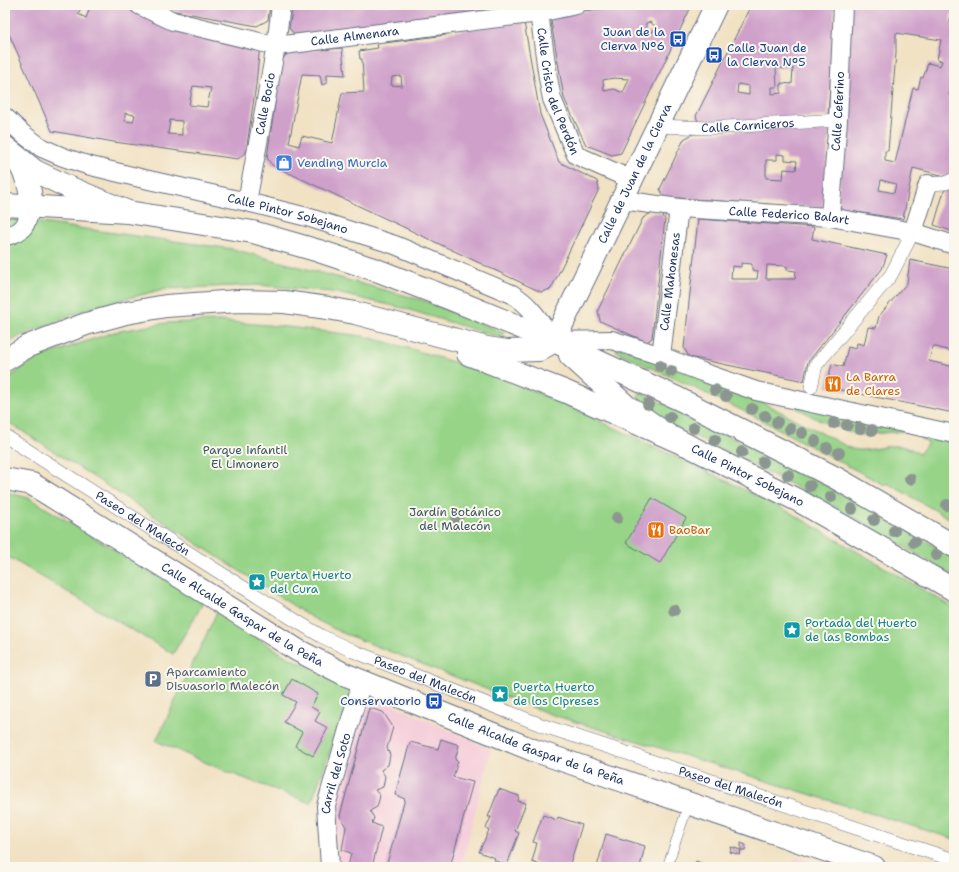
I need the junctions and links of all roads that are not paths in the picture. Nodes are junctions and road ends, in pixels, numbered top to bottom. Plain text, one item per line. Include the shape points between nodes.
1 (139, 5) edge
2 (281, 5) edge
3 (576, 5) edge
4 (716, 5) edge
5 (843, 5) edge
6 (538, 9) edge
7 (276, 46) junction
8 (5, 117) edge
9 (838, 120) junction
10 (657, 126) junction
11 (10, 152) edge
12 (954, 178) edge
13 (632, 180) junction
14 (928, 184) joint
15 (622, 200) junction
16 (247, 202) junction
17 (5, 205) edge
18 (31, 207) junction
19 (679, 208) junction
20 (128, 212) junction
21 (830, 218) junction
22 (913, 232) junction
23 (5, 236) edge
24 (954, 245) edge
25 (355, 313) junction
26 (554, 341) junction
27 (661, 356) junction
28 (5, 360) edge
29 (811, 387) dead end
30 (954, 434) edge
31 (5, 436) edge
32 (684, 444) junction
33 (5, 479) edge
34 (954, 546) edge
35 (954, 590) edge
36 (362, 681) junction
37 (689, 803) junction
38 (954, 860) edge
39 (330, 867) edge
40 (667, 867) edge
41 (874, 867) edge

1 - 7 street, Calle Almenara via 173,21
2 - 7 street, Calle Bocio
3 - 6 street, Calle Almenara
4 - 10 main road, Calle de Juan de la Cierva
5 - 9 street, Calle Ceferino
6 - 7 street, Calle Almenara
6 - 13 street, Calle Cristo del Perdón via 552,99 576,155
7 - 16 street, Calle Bocio
8 - 16 street, Calle Pintor Sobejano via 42,148 63,157 140,178
9 - 10 street, Calle Carniceros via 711,128
9 - 21 street, Calle Ceferino
10 - 13 main road, Calle de Juan de la Cierva
11 - 18 main road via 28,180
11 - 20 main road via 35,171
12 - 14 street via 946,183
13 - 15 main road, Calle de Juan de la Cierva
14 - 22 street
15 - 19 street, Calle Federico Balart
15 - 26 main road, Calle de Juan de la Cierva
16 - 26 street, Calle Pintor Sobejano via 307,217 395,245 512,294 532,309
17 - 18 main road
18 - 20 main road
18 - 23 street via 25,226 14,234
19 - 21 street, Calle Federico Balart
19 - 27 street, Calle Mahonesas
20 - 26 main road via 252,232 319,251 379,271
21 - 22 street, Calle Federico Balart
22 - 24 street, Calle Federico Balart
22 - 29 street via 891,275 816,365
25 - 26 main road via 507,351 539,350
25 - 28 main road via 276,302 238,301 166,306 86,324 28,346
25 - 32 main road via 445,344 564,391
26 - 27 street via 612,340
26 - 32 main road, Calle Pintor Sobejano via 625,405
26 - 34 main road via 774,446 836,478
27 - 30 street via 756,391
31 - 38 street, Paseo del Malecón via 321,636 544,726
32 - 35 main road, Calle Pintor Sobejano via 801,502
33 - 36 main road, Calle Alcalde Gaspar de la Peña via 32,484 298,650 324,665
36 - 37 main road, Calle Alcalde Gaspar de la Peña via 533,750
36 - 39 street, Carril del Soto via 326,806
37 - 40 lane
37 - 41 main road, Calle Alcalde Gaspar de la Peña

